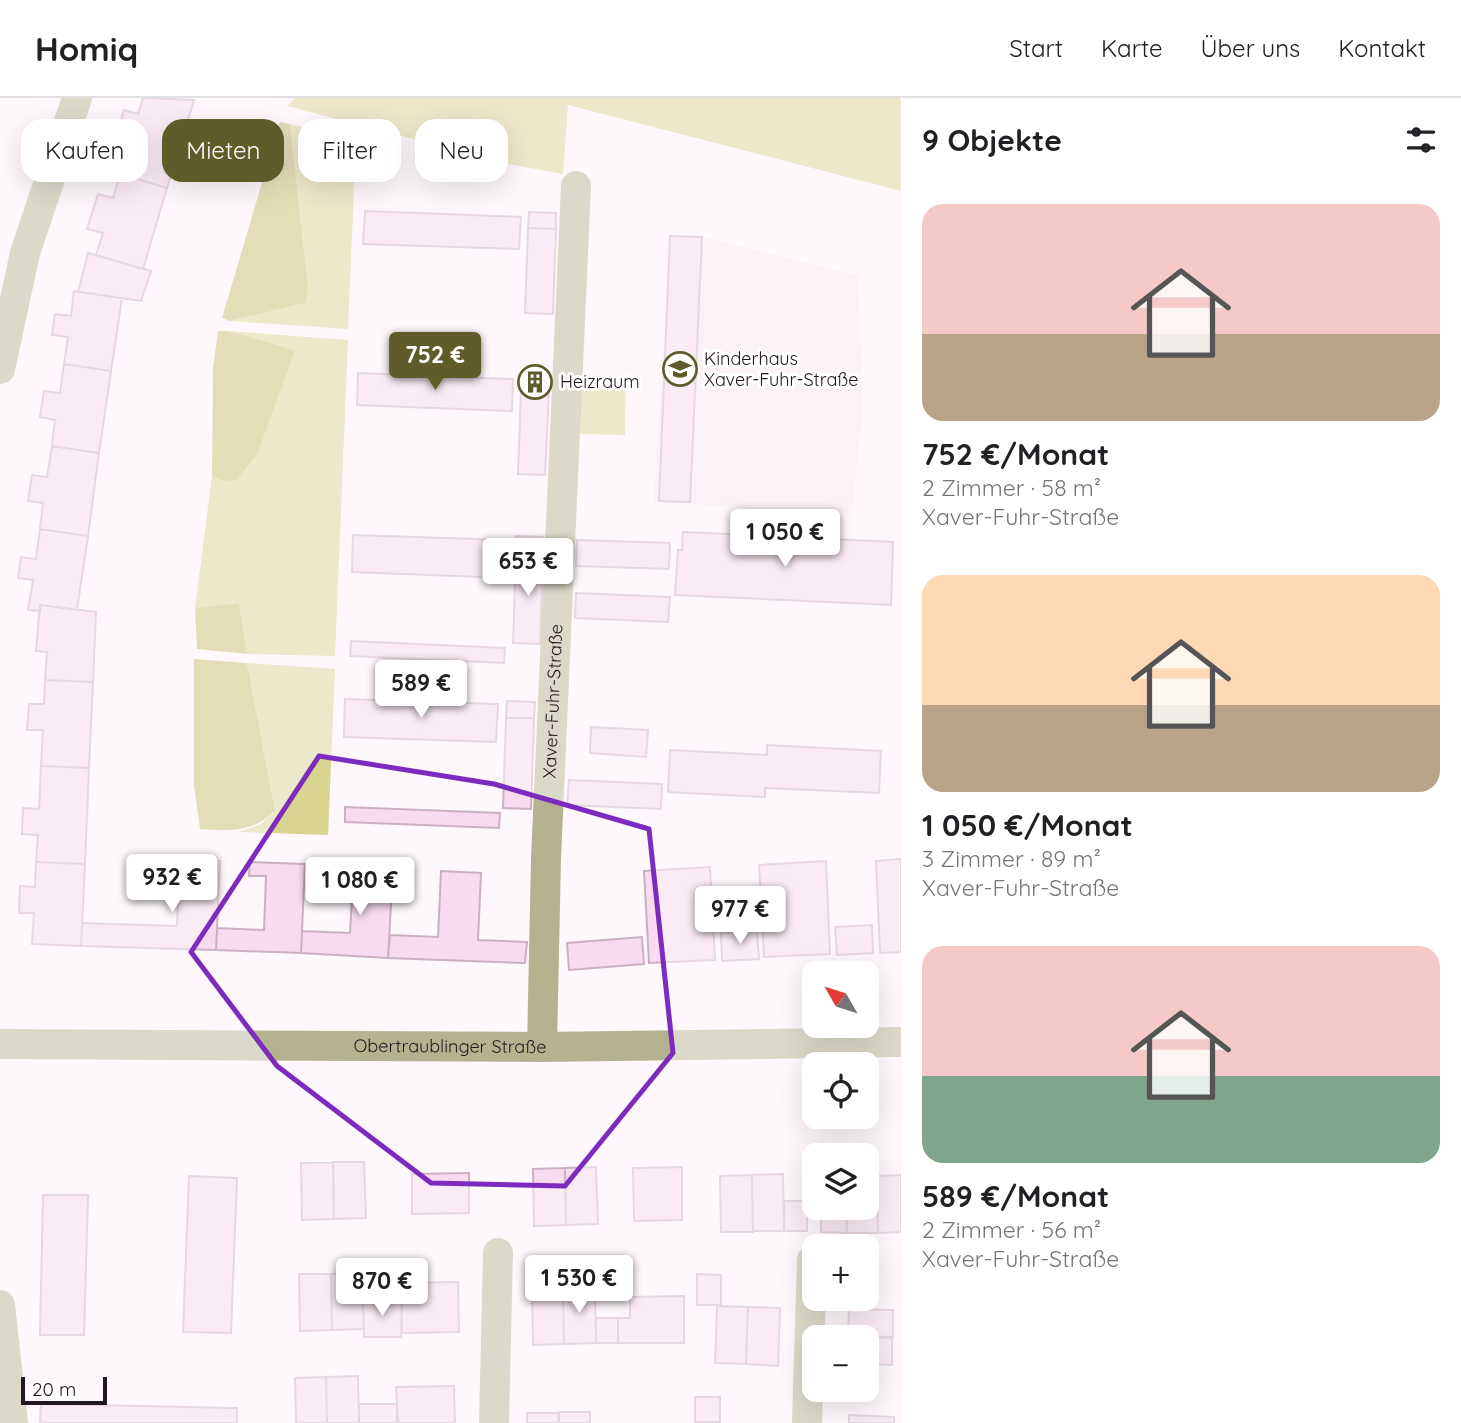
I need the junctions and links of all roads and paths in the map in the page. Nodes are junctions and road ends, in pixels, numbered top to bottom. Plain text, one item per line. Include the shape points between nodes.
1 (77, 98) edge
2 (576, 186) dead end
3 (5, 312) edge
4 (0, 369) edge
5 (901, 1042) edge
6 (0, 1045) edge
7 (542, 1047) junction
8 (498, 1253) dead end
9 (0, 1305) edge
10 (810, 1311) edge
11 (13, 1423) edge
12 (494, 1423) edge
13 (807, 1423) edge

1 - 3 street
2 - 7 street, Xaver-Fuhr-Straße
3 - 4 street
5 - 7 street, Obertraublinger Straße
6 - 7 street, Obertraublinger Straße
8 - 12 street
9 - 11 street
10 - 13 street

